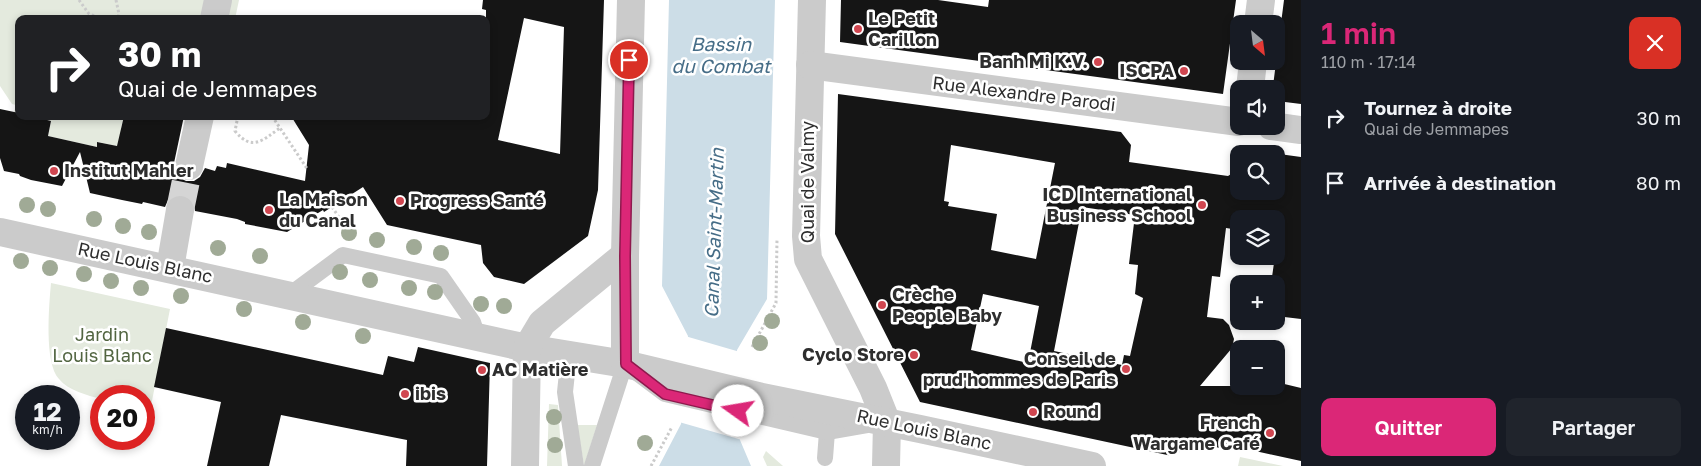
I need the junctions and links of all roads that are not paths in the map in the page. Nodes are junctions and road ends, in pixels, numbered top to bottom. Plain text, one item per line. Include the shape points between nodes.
1 (218, 0) edge
2 (631, 0) edge
3 (812, 0) edge
4 (1261, 0) edge
5 (215, 15) edge
6 (1259, 15) edge
7 (810, 66) junction
8 (199, 120) edge
9 (1230, 121) edge
10 (1285, 128) edge
11 (1301, 130) edge
12 (189, 166) tunnel mouth
13 (180, 210) tunnel mouth
14 (0, 232) edge
15 (625, 256) junction
16 (170, 268) junction
17 (289, 295) junction
18 (478, 337) junction
19 (528, 348) junction
20 (569, 354) junction
21 (626, 364) junction
22 (757, 405) junction
23 (887, 423) junction
24 (828, 432) junction
25 (824, 458) dead end
26 (525, 466) edge
27 (576, 466) edge
28 (592, 466) edge
29 (886, 466) edge
30 (1092, 466) edge

1 - 5 street
2 - 15 street
3 - 7 street, Quai de Valmy
4 - 6 street
7 - 9 street, Rue Alexandre Parodi
7 - 23 street, Quai de Valmy via 808,259 873,388
8 - 12 street
10 - 11 street
13 - 16 street
14 - 16 street, Rue Louis Blanc
15 - 19 street via 542,323
15 - 21 street
16 - 17 street, Rue Louis Blanc
17 - 18 street, Rue Louis Blanc
17 - 18 lane via 342,255 432,274 441,276 473,322
18 - 19 street, Rue Louis Blanc
19 - 20 street, Rue Louis Blanc
19 - 26 street
20 - 21 street, Rue Louis Blanc
20 - 27 lane via 565,392
21 - 22 street, Rue Louis Blanc via 666,384
21 - 28 lane
22 - 23 street, Rue Louis Blanc
22 - 24 lane
23 - 24 lane
23 - 29 street, Quai de Valmy
23 - 30 street, Rue Louis Blanc
24 - 25 lane

